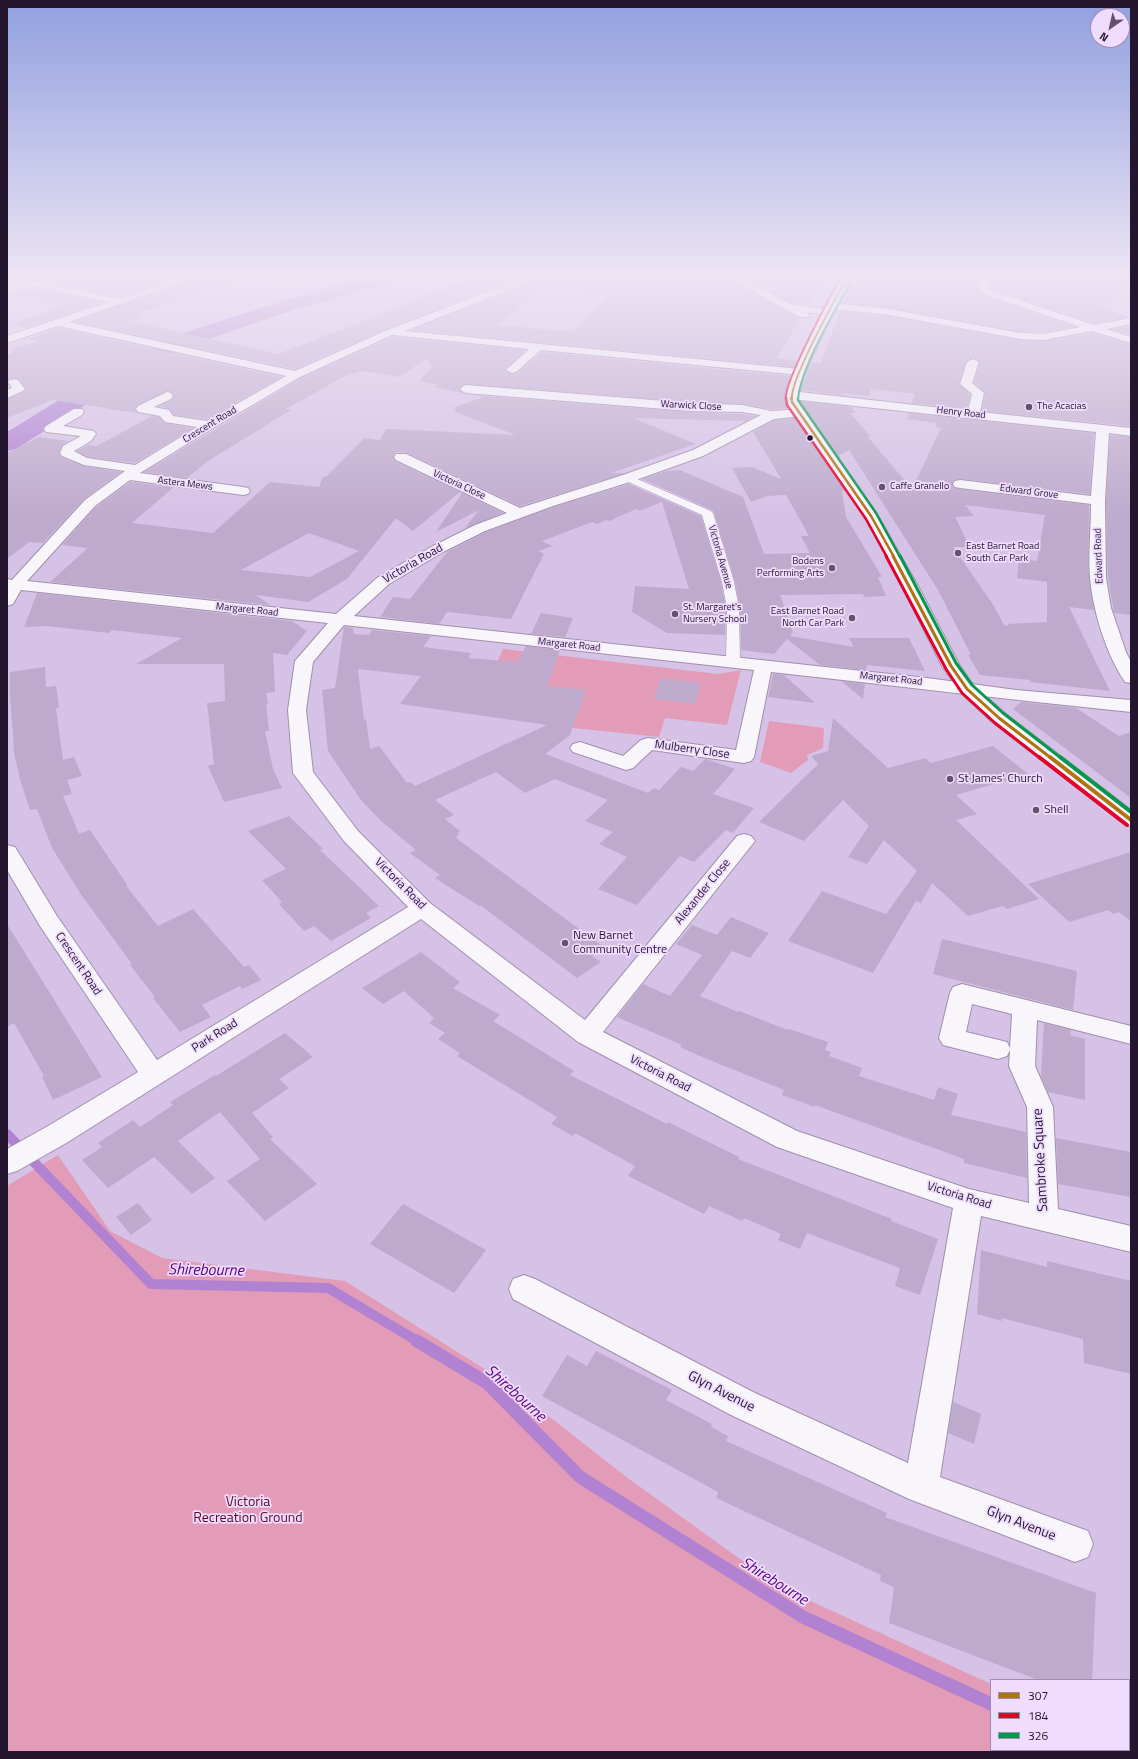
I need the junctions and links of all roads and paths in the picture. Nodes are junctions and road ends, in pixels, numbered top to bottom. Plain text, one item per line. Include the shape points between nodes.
1 (210, 356) edge
2 (338, 356) edge
3 (528, 356) edge
4 (633, 356) edge
5 (808, 356) edge
6 (973, 362) dead end
7 (512, 370) dead end
8 (800, 372) junction
9 (296, 375) junction
10 (14, 382) dead end
11 (466, 389) dead end
12 (7, 394) edge
13 (791, 395) junction
14 (167, 396) dead end
15 (78, 412) dead end
16 (799, 413) junction
17 (973, 414) junction
18 (771, 416) junction
19 (209, 425) junction
20 (1103, 429) junction
21 (1131, 432) edge
22 (401, 457) dead end
23 (132, 473) junction
24 (628, 478) junction
25 (960, 484) dead end
26 (243, 491) dead end
27 (1098, 501) junction
28 (518, 513) junction
29 (12, 585) edge
30 (7, 601) edge
31 (340, 620) junction
32 (733, 662) junction
33 (764, 665) junction
34 (1131, 678) edge
35 (967, 689) junction
36 (1131, 706) edge
37 (580, 748) dead end
38 (1131, 820) edge
39 (744, 841) dead end
40 (7, 852) edge
41 (422, 908) junction
42 (1025, 1008) junction
43 (587, 1035) junction
44 (1131, 1035) edge
45 (998, 1049) dead end
46 (153, 1074) junction
47 (7, 1163) edge
48 (969, 1201) junction
49 (1044, 1219) junction
50 (1131, 1239) edge
51 (524, 1288) dead end
52 (921, 1487) junction
53 (1075, 1544) dead end

1 - 9 street
2 - 9 street, Crescent Road
3 - 7 street
4 - 8 street
5 - 8 street
6 - 17 street via 966,384 978,393
8 - 13 street
9 - 19 street, Crescent Road
10 - 12 street via 19,389
11 - 18 street, Warwick Close via 698,408 743,408
13 - 16 street
13 - 17 street, Henry Road
14 - 19 street via 142,410 165,413 169,419
15 - 23 street, Astera Mews via 50,429 90,434 68,449 67,453
16 - 18 street, Victoria Road
16 - 35 street via 871,516 951,666
17 - 20 street, Henry Road
18 - 24 street, Victoria Road via 698,453
19 - 23 street, Crescent Road
20 - 21 street, Henry Road
20 - 27 street, Edward Road
22 - 28 street, Victoria Close
23 - 26 street, Astera Mews
23 - 29 street, Crescent Road via 90,503
24 - 28 street, Victoria Road
24 - 32 street, Victoria Avenue via 707,513 728,582 733,608
25 - 27 street, Edward Grove
27 - 34 street, Edward Road via 1098,578 1103,608 1117,652
28 - 31 street, Victoria Road via 480,528 383,580
29 - 30 street, Crescent Road
29 - 31 street, Margaret Road
31 - 32 street, Margaret Road
31 - 41 street, Victoria Road via 304,661 297,710 303,773 351,836
32 - 33 street, Margaret Road
33 - 35 street, Margaret Road
33 - 37 street, Mulberry Close via 744,757 648,744 626,764
35 - 36 street, Margaret Road
35 - 38 street via 999,718
39 - 43 street, Alexander Close
40 - 46 street, Crescent Road via 48,921
41 - 43 street, Victoria Road
41 - 46 street, Park Road
42 - 44 street
42 - 45 street via 962,993 952,1038
42 - 49 street, Sambroke Square via 1022,1066 1040,1107
43 - 48 street, Victoria Road via 787,1139
46 - 47 street, Park Road
48 - 49 street, Victoria Road
48 - 52 street
49 - 50 street, Victoria Road
51 - 52 street, Glyn Avenue via 743,1404
52 - 53 street, Glyn Avenue

